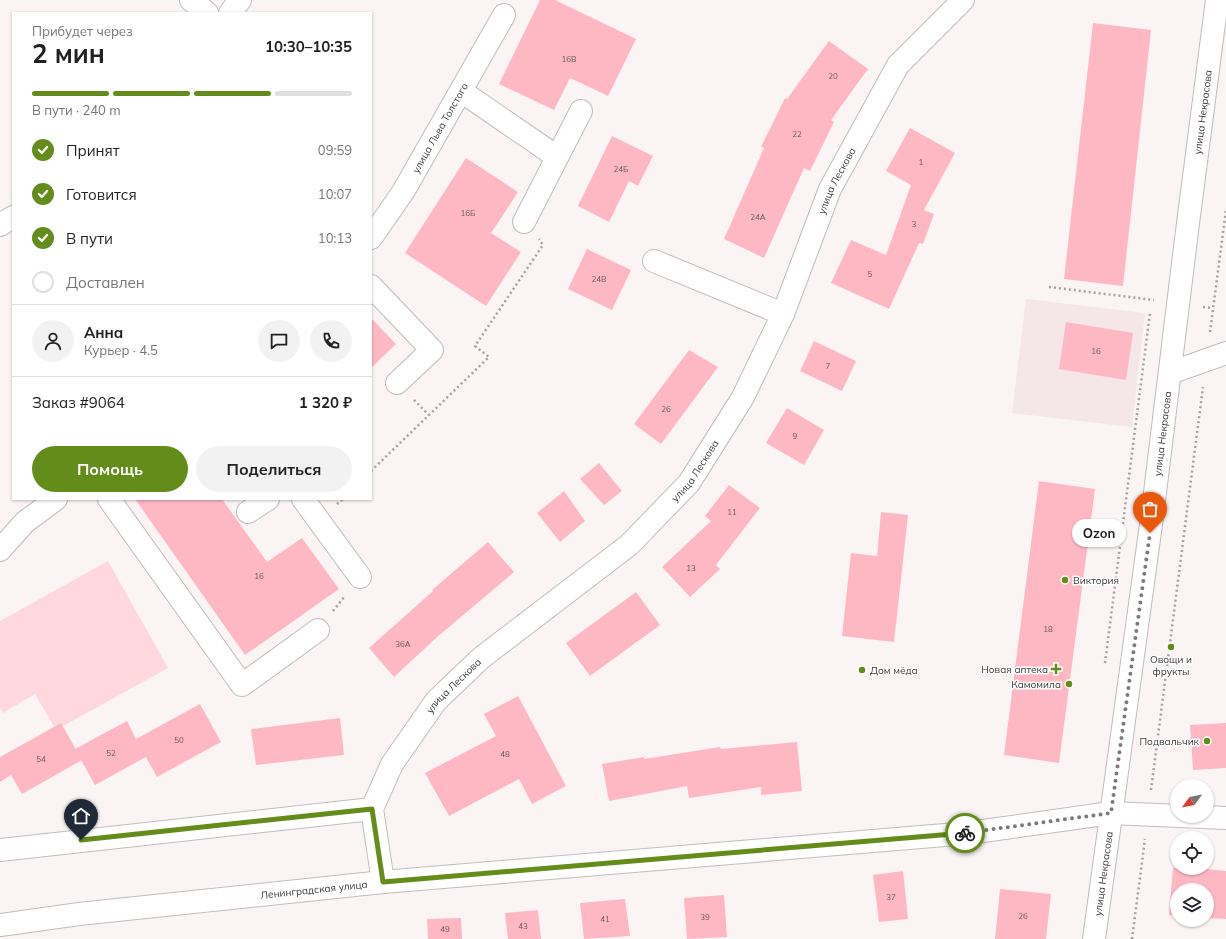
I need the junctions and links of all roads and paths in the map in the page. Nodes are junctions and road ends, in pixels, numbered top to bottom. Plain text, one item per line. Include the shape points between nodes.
1 (191, 0) edge
2 (240, 0) edge
3 (964, 0) edge
4 (1217, 0) edge
5 (206, 12) edge
6 (231, 12) edge
7 (504, 16) dead end
8 (461, 91) junction
9 (581, 111) dead end
10 (558, 157) junction
11 (1226, 210) edge
12 (12, 218) edge
13 (524, 222) joint
14 (0, 226) edge
15 (372, 237) edge
16 (654, 262) dead end
17 (372, 287) edge
18 (1049, 287) dead end
19 (1153, 292) dead end
20 (1151, 308) dead end
21 (783, 314) junction
22 (1216, 356) edge
23 (1170, 373) junction
24 (397, 383) dead end
25 (372, 471) edge
26 (55, 500) edge
27 (111, 500) edge
28 (266, 500) edge
29 (304, 500) edge
30 (248, 512) dead end
31 (0, 550) edge
32 (360, 577) joint
33 (318, 630) joint
34 (1105, 666) dead end
35 (372, 809) junction
36 (1111, 813) junction
37 (1148, 815) junction
38 (1226, 818) edge
39 (0, 850) edge
40 (383, 882) junction
41 (0, 925) edge
42 (1094, 939) edge
43 (1132, 939) edge

1 - 5 street
2 - 6 street
3 - 21 street, улица Лескова via 898,65 830,189
4 - 23 street, улица Некрасова
7 - 8 street, улица Льва Толстого
8 - 10 street
8 - 15 street, улица Льва Толстого via 404,192
9 - 10 street
10 - 13 street
11 - 22 path
12 - 14 street
13 - 25 path via 544,245 475,346 489,357
16 - 21 street
17 - 24 street via 432,350
18 - 19 path via 1152,300
20 - 34 path
21 - 35 street, улица Лескова via 743,397 689,482 629,545 481,658 436,701 392,764
22 - 23 street
22 - 37 path
23 - 36 street, улица Некрасова
26 - 31 street via 25,522
27 - 33 street via 242,685
28 - 30 street
29 - 32 street
32 - 33 path
35 - 39 street
35 - 40 street
36 - 37 street, Ленинградская улица
36 - 40 street, Ленинградская улица via 969,833
36 - 42 street, улица Некрасова
37 - 38 street, Ленинградская улица
37 - 43 path
40 - 41 street, Ленинградская улица via 79,914

